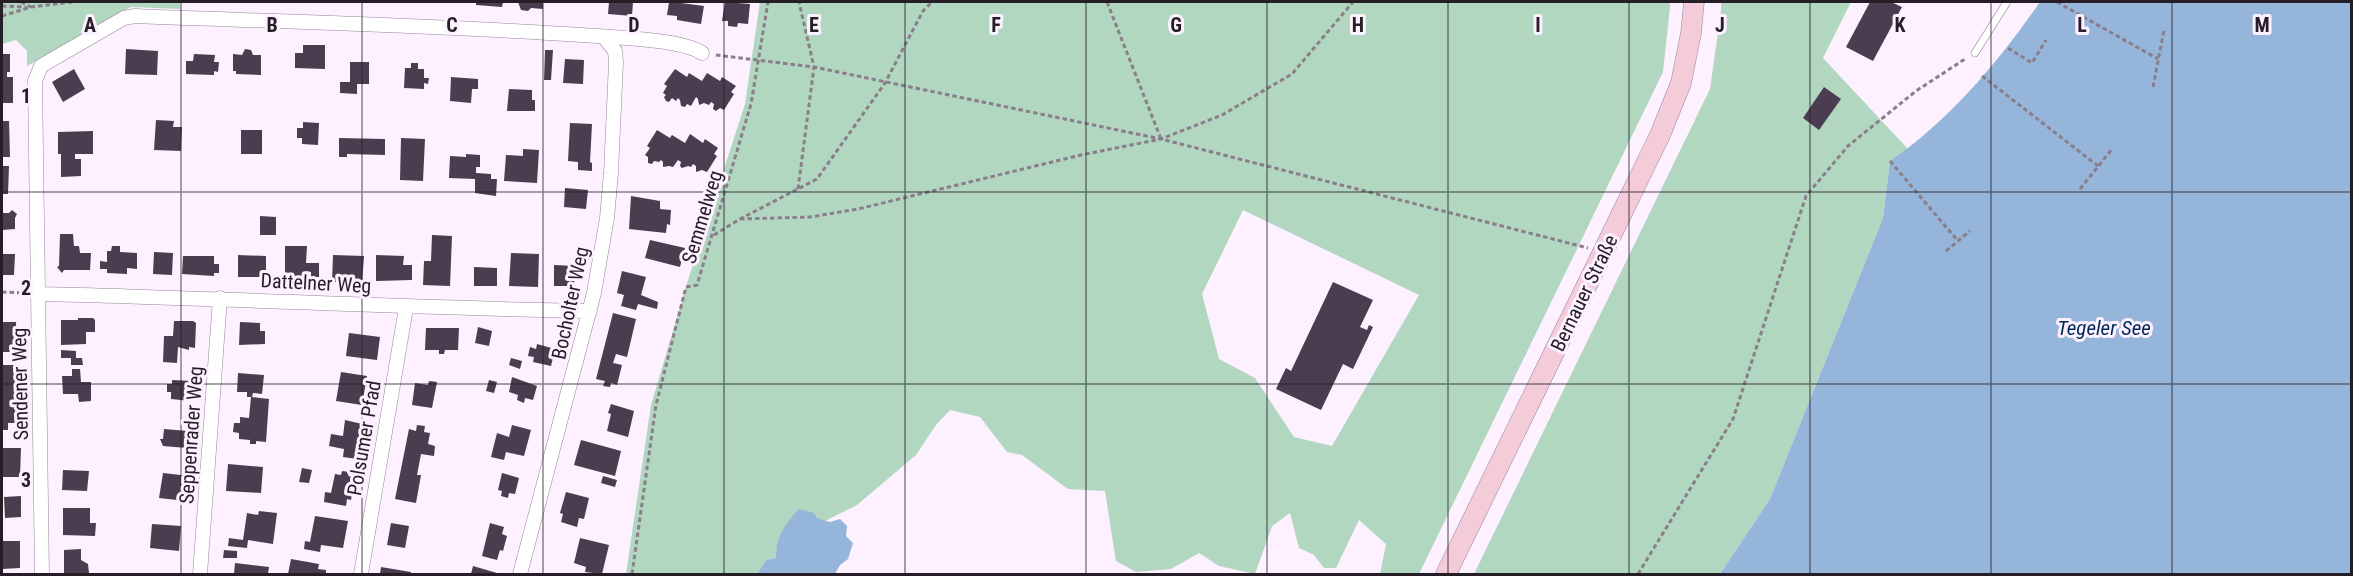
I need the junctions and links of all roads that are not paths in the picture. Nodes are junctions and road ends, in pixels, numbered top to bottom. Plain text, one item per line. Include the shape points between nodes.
1 (1694, 2) edge
2 (2007, 2) edge
3 (604, 37) junction
4 (1975, 52) road end
5 (702, 53) road end
6 (39, 294) junction
7 (220, 297) junction
8 (406, 308) junction
9 (590, 311) junction
10 (42, 574) edge
11 (200, 574) edge
12 (361, 574) edge
13 (520, 574) edge
14 (1446, 574) edge

1 - 14 main road, Bernauer Straße via 1683,74 1660,135
2 - 4 lane
3 - 5 street, Sendener Weg via 693,46
3 - 6 street, Sendener Weg via 127,16 41,66 37,73
3 - 9 street, Bocholter Weg via 615,51 616,62 613,144 607,219
6 - 7 street, Dattelner Weg
6 - 10 street, Sendener Weg
7 - 8 street, Dattelner Weg
7 - 11 street, Seppenrader Weg
8 - 9 street, Dattelner Weg
8 - 12 street, Polsumer Pfad
9 - 13 street, Bocholter Weg

